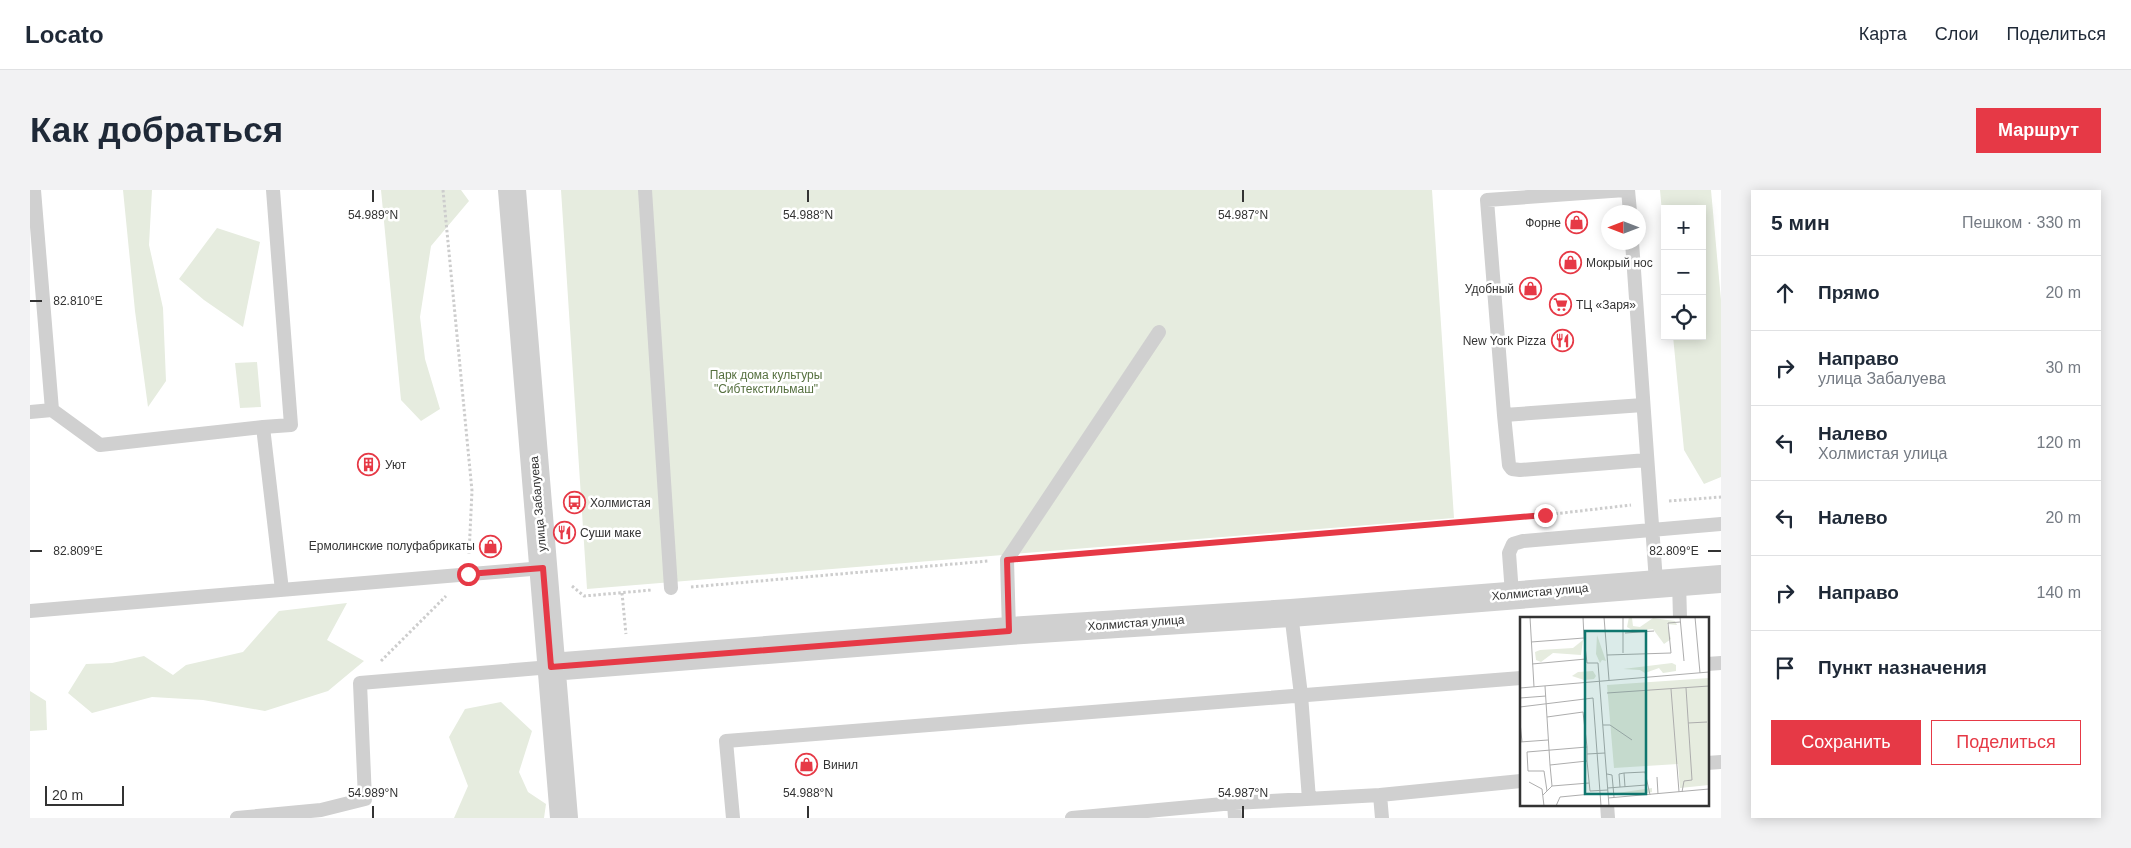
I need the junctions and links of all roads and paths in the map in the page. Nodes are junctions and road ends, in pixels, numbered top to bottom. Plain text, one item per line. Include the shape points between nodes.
1 (34, 190) edge
2 (273, 190) edge
3 (443, 190) edge
4 (512, 190) edge
5 (645, 190) edge
6 (1626, 190) edge
7 (1629, 205) edge
8 (1633, 250) edge
9 (1159, 332) dead end
10 (1643, 405) junction
11 (52, 410) junction
12 (30, 412) edge
13 (1504, 415) junction
14 (264, 427) junction
15 (1647, 460) junction
16 (1721, 496) edge
17 (1650, 503) junction
18 (1721, 524) edge
19 (1652, 529) junction
20 (1007, 560) junction
21 (543, 568) junction
22 (468, 574) junction
23 (1721, 579) edge
24 (1667, 582) junction
25 (671, 588) junction
26 (282, 590) junction
27 (622, 593) junction
28 (1512, 594) junction
29 (584, 596) dead end
30 (30, 611) edge
31 (1291, 613) junction
32 (1680, 617) edge
33 (1009, 631) junction
34 (626, 635) dead end
35 (1708, 664) edge
36 (1721, 664) edge
37 (551, 667) junction
38 (1520, 678) edge
39 (360, 683) junction
40 (1301, 695) junction
41 (1721, 762) edge
42 (1708, 764) edge
43 (1520, 781) edge
44 (1380, 795) junction
45 (1309, 799) junction
46 (1234, 803) junction
47 (321, 814) edge
48 (237, 818) edge
49 (564, 818) edge
50 (733, 818) edge
51 (1072, 818) edge
52 (1235, 818) edge
53 (1382, 818) edge

1 - 11 lane
2 - 14 lane via 291,425
3 - 22 path via 472,491
4 - 21 street, улица Забалуева
5 - 25 lane
6 - 7 lane
6 - 13 lane via 1487,200
8 - 10 lane
9 - 20 lane
10 - 13 lane
10 - 15 lane
11 - 12 lane
11 - 14 lane via 100,445
13 - 15 lane via 1512,469
14 - 26 lane
15 - 17 lane
16 - 17 path
17 - 19 lane
17 - 20 path via 1545,515
18 - 19 lane
19 - 24 lane
19 - 28 lane via 1522,540 1512,544 1509,553
20 - 25 path
20 - 33 lane
21 - 22 lane
21 - 37 street, улица Забалуева
22 - 26 lane
22 - 39 path
23 - 24 street, Холмистая улица
24 - 28 street, Холмистая улица
24 - 32 lane
25 - 27 path
26 - 30 lane
27 - 29 path
27 - 34 path
28 - 31 street, Холмистая улица
31 - 33 street, Холмистая улица
31 - 40 lane
33 - 37 street, Холмистая улица
35 - 36 lane
37 - 39 lane
37 - 49 street, улица Забалуева
38 - 40 lane
39 - 47 lane via 365,799
40 - 45 lane
40 - 50 lane via 726,741
41 - 42 lane
43 - 44 lane
44 - 45 lane
44 - 53 lane
45 - 46 lane
46 - 51 lane
46 - 52 lane
47 - 48 lane

